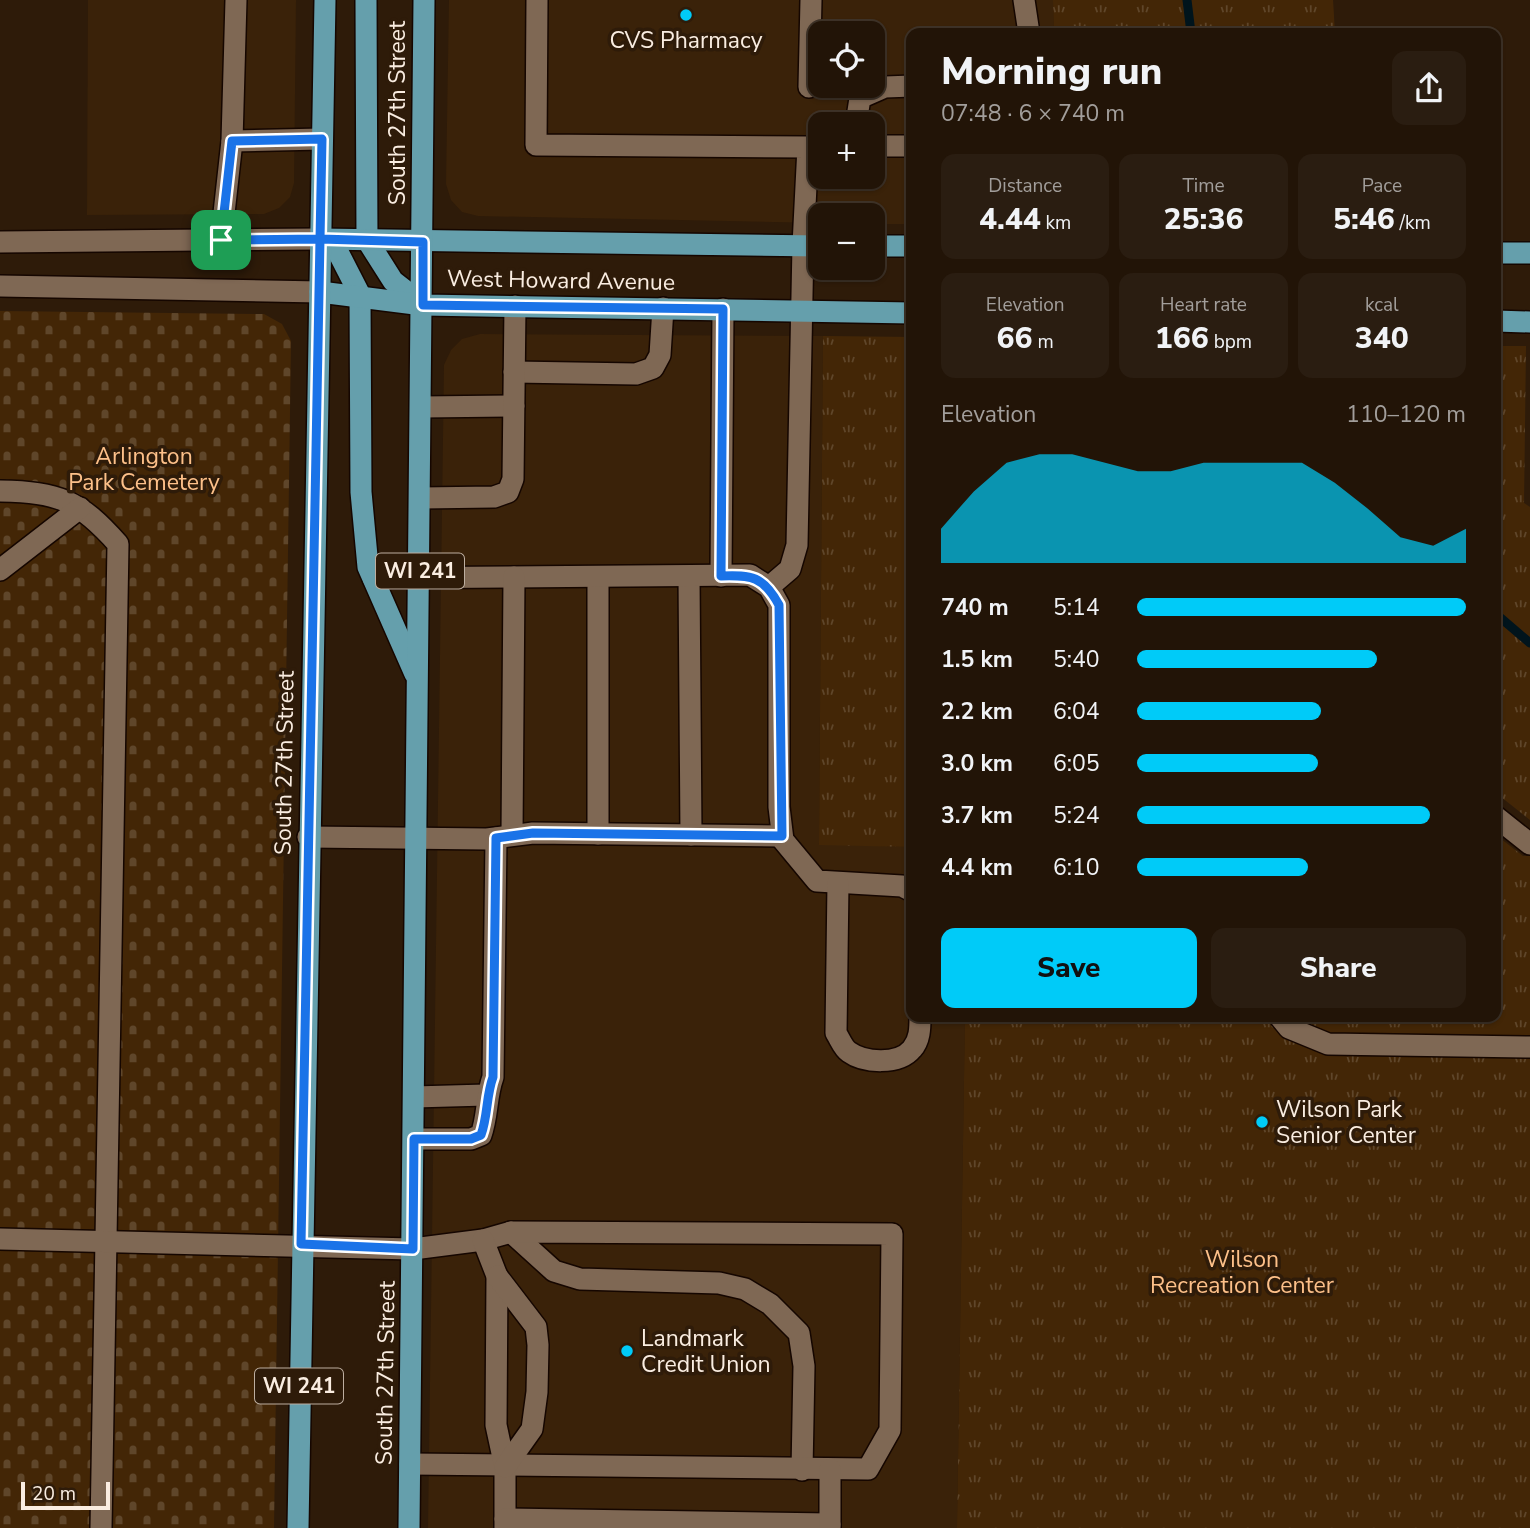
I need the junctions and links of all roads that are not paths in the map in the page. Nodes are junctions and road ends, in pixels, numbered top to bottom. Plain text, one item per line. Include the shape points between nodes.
1 (236, 0) edge
2 (325, 0) edge
3 (366, 0) edge
4 (424, 0) edge
5 (537, 0) edge
6 (811, 0) edge
7 (1024, 0) edge
8 (811, 21) edge
9 (1028, 28) edge
10 (906, 87) edge
11 (858, 112) edge
12 (322, 139) junction
13 (232, 141) junction
14 (885, 146) edge
15 (906, 146) edge
16 (808, 147) edge
17 (320, 239) junction
18 (221, 240) junction
19 (367, 240) junction
20 (0, 242) edge
21 (423, 242) junction
22 (808, 245) edge
23 (885, 246) edge
24 (906, 246) edge
25 (1501, 253) edge
26 (1530, 253) edge
27 (808, 269) edge
28 (0, 286) edge
29 (320, 292) junction
30 (360, 295) junction
31 (423, 305) junction
32 (515, 306) junction
33 (663, 308) junction
34 (723, 309) junction
35 (801, 310) junction
36 (906, 313) edge
37 (1501, 321) edge
38 (1530, 322) edge
39 (514, 372) junction
40 (514, 406) junction
41 (422, 407) junction
42 (0, 491) edge
43 (421, 498) junction
44 (80, 508) junction
45 (0, 570) edge
46 (690, 576) junction
47 (721, 576) junction
48 (513, 577) junction
49 (598, 577) junction
50 (373, 578) junction
51 (420, 578) junction
52 (769, 587) junction
53 (419, 682) junction
54 (1501, 821) edge
55 (598, 834) junction
56 (691, 835) junction
57 (504, 836) junction
58 (782, 836) junction
59 (308, 837) junction
60 (417, 837) junction
61 (1530, 844) edge
62 (838, 883) junction
63 (906, 888) edge
64 (920, 1022) edge
65 (1284, 1022) edge
66 (1530, 1047) edge
67 (486, 1095) junction
68 (414, 1097) junction
69 (414, 1139) junction
70 (511, 1232) junction
71 (0, 1239) edge
72 (106, 1240) junction
73 (483, 1240) junction
74 (301, 1244) junction
75 (413, 1249) junction
76 (498, 1276) junction
77 (410, 1464) junction
78 (506, 1467) junction
79 (830, 1469) junction
80 (803, 1470) junction
81 (505, 1523) edge
82 (830, 1526) edge
83 (101, 1528) edge
84 (298, 1528) edge
85 (410, 1528) edge

1 - 13 street
2 - 12 main road, South 27th Street / WI 241
3 - 19 main road
4 - 21 main road, South 27th Street / WI 241
5 - 16 street via 536,145
6 - 8 street
7 - 9 street
10 - 11 street via 870,91 860,99
12 - 13 street
12 - 17 main road, South 27th Street / WI 241
13 - 18 street
14 - 15 street
17 - 18 street, West Howard Avenue
17 - 19 main road, West Howard Avenue
17 - 29 main road, South 27th Street / WI 241
17 - 30 main road via 338,252
18 - 20 street, West Howard Avenue
19 - 21 main road, West Howard Avenue
19 - 31 main road via 393,281
21 - 22 main road, West Howard Avenue
21 - 31 main road, South 27th Street / WI 241
23 - 24 main road
25 - 26 main road
27 - 35 street
28 - 29 street, West Howard Avenue
29 - 30 main road, West Howard Avenue
29 - 59 main road, South 27th Street / WI 241
30 - 31 main road, West Howard Avenue
30 - 50 main road via 361,492
31 - 32 main road, West Howard Avenue
31 - 41 main road, South 27th Street / WI 241
32 - 33 main road, West Howard Avenue
32 - 39 street
33 - 34 main road, West Howard Avenue
33 - 39 street via 660,355 653,368 636,374
34 - 35 main road, West Howard Avenue
34 - 47 street
35 - 36 main road, West Howard Avenue
35 - 52 street via 797,545 790,569
37 - 38 main road
39 - 40 street
40 - 41 street
40 - 43 street via 513,478 508,492 494,498
41 - 43 main road, South 27th Street / WI 241
42 - 44 street via 61,497
43 - 51 main road, South 27th Street / WI 241
44 - 45 street
44 - 72 street via 118,544
46 - 47 street
46 - 49 street
46 - 56 street
47 - 52 street via 750,575
48 - 49 street
48 - 51 street
48 - 57 street
49 - 55 street
50 - 51 street
50 - 53 main road
51 - 53 main road, South 27th Street / WI 241
52 - 58 street via 779,605 781,628
53 - 60 main road, South 27th Street / WI 241
54 - 61 street
55 - 56 street
55 - 57 street
56 - 58 street
57 - 60 street
57 - 67 street via 493,1077
58 - 62 street via 817,881
59 - 60 street
59 - 74 main road, South 27th Street / WI 241
60 - 68 main road, South 27th Street / WI 241
62 - 63 street
62 - 64 street via 836,1033 847,1051 866,1061 893,1059 911,1051
65 - 66 street via 1328,1044
67 - 68 street
67 - 69 street via 481,1135
68 - 69 main road, South 27th Street / WI 241
69 - 75 main road, South 27th Street / WI 241
70 - 73 street
70 - 79 street via 892,1234 890,1430 868,1469
70 - 80 street via 554,1271 580,1279 719,1283 746,1289 770,1304 799,1333 804,1366
71 - 72 street
72 - 74 street
72 - 83 street
73 - 75 street
73 - 76 street
74 - 75 street
74 - 84 main road, South 27th Street / WI 241
75 - 77 main road, South 27th Street / WI 241
76 - 78 street via 496,1425
76 - 78 street via 536,1327 538,1345 532,1429
77 - 78 street
77 - 85 main road, South 27th Street / WI 241
78 - 80 street
78 - 81 street
79 - 80 street
79 - 82 street
81 - 82 street

